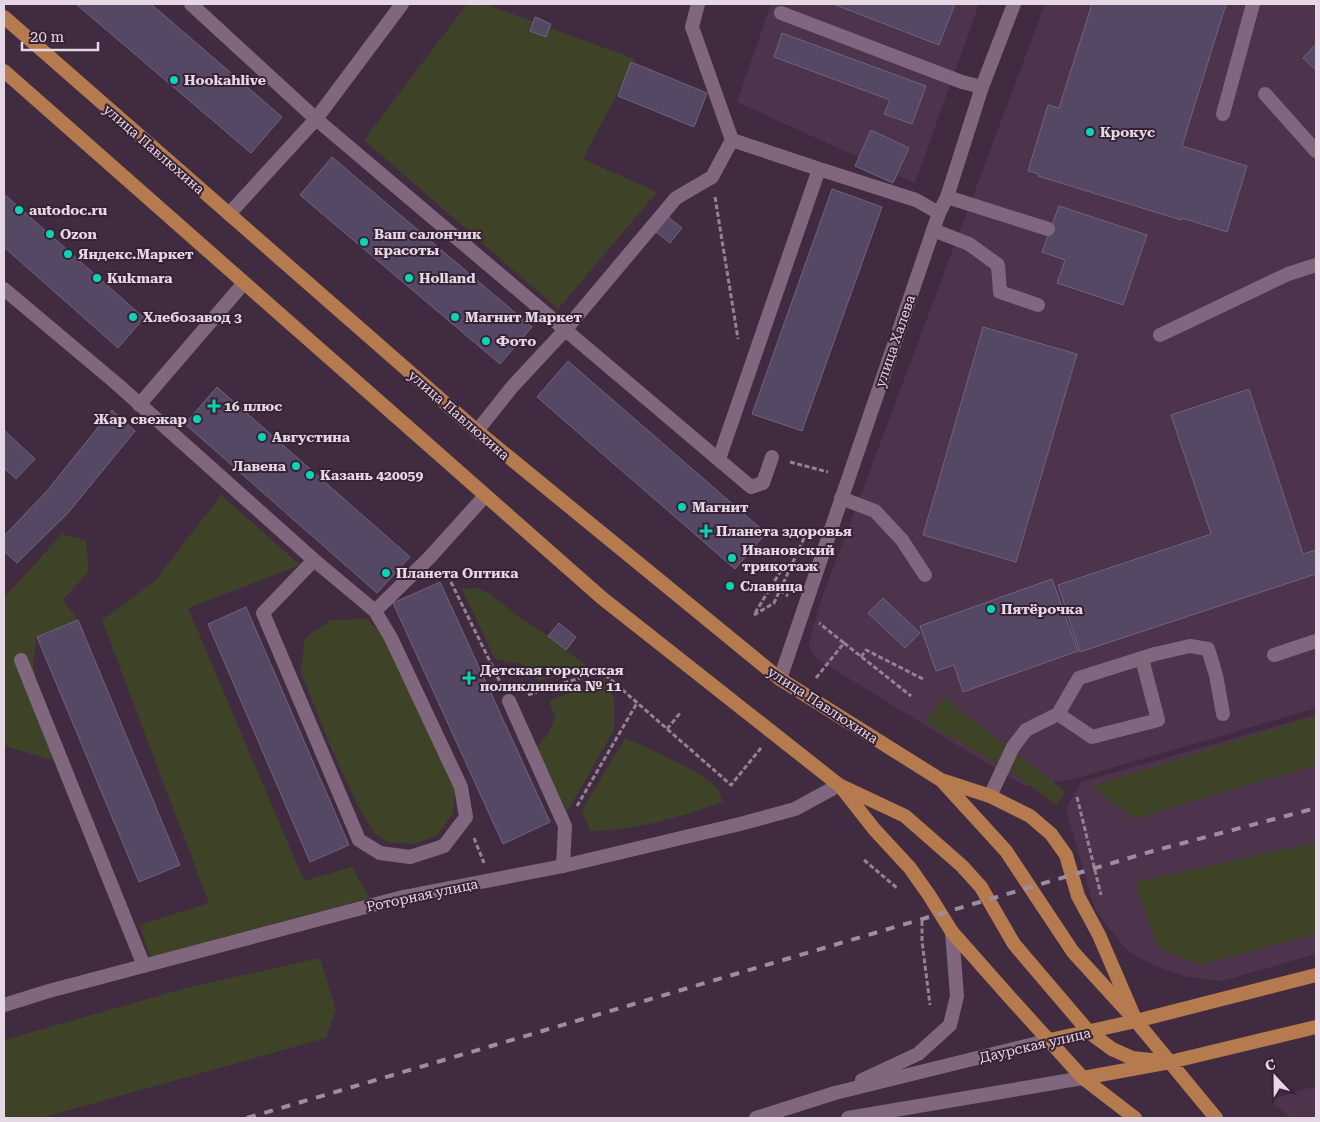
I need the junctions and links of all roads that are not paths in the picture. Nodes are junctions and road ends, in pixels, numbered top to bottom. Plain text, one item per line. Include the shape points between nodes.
1 (191, 4) edge
2 (402, 4) edge
3 (698, 4) edge
4 (1014, 4) edge
5 (1253, 4) edge
6 (781, 13) dead end
7 (4, 17) edge
8 (4, 71) edge
9 (982, 87) junction
10 (1265, 94) dead end
11 (1223, 114) dead end
12 (316, 119) junction
13 (732, 140) junction
14 (1316, 151) edge
15 (820, 169) junction
16 (947, 197) junction
17 (939, 213) junction
18 (229, 214) junction
19 (1048, 229) dead end
20 (933, 230) junction
21 (1316, 265) edge
22 (244, 283) junction
23 (4, 288) edge
24 (1038, 305) dead end
25 (566, 329) junction
26 (1160, 335) dead end
27 (139, 405) junction
28 (477, 432) junction
29 (772, 457) road end
30 (719, 459) junction
31 (486, 496) junction
32 (841, 498) junction
33 (314, 560) junction
34 (925, 575) dead end
35 (375, 611) junction
36 (1316, 641) edge
37 (1274, 655) dead end
38 (1142, 659) junction
39 (21, 660) dead end
40 (780, 679) junction
41 (509, 701) road end
42 (1058, 714) junction
43 (1223, 714) dead end
44 (941, 780) junction
45 (839, 785) junction
46 (990, 796) junction
47 (563, 866) junction
48 (952, 932) junction
49 (144, 966) junction
50 (1316, 975) edge
51 (4, 1005) edge
52 (1136, 1021) junction
53 (1316, 1027) edge
54 (1089, 1032) junction
55 (1050, 1040) junction
56 (1170, 1062) junction
57 (1083, 1078) junction
58 (835, 1093) junction
59 (756, 1118) edge
60 (848, 1118) edge
61 (1135, 1118) edge
62 (1216, 1118) edge

1 - 12 street
2 - 12 street
3 - 13 street via 692,27
4 - 9 street, улица Халева
5 - 11 street
6 - 9 street
7 - 18 main road, улица Павлюхина
8 - 22 main road
9 - 16 street, улица Халева
10 - 14 street
12 - 18 street
12 - 25 street
13 - 15 street
13 - 25 street via 712,177 676,198
15 - 17 street via 916,200
15 - 30 street
16 - 17 street, улица Халева
16 - 19 street
17 - 20 street, улица Халева
18 - 28 main road, улица Павлюхина
20 - 24 street via 970,244 998,265 1000,292
20 - 32 street, улица Халева
21 - 26 street via 1288,274
22 - 27 street
22 - 31 main road
23 - 27 street
25 - 28 street via 512,387
25 - 30 street
27 - 33 street
28 - 40 main road, улица Павлюхина
29 - 30 street via 763,483 751,487
31 - 35 street
31 - 45 main road via 602,598
32 - 34 street via 874,511 902,540
32 - 40 street, улица Халева
33 - 35 street
33 - 35 street via 263,614 359,840 380,853 410,857 444,846 466,817 461,787 391,638
36 - 37 street
38 - 42 street via 1079,678
38 - 42 street via 1158,720 1092,737
38 - 43 street via 1190,646 1208,649
39 - 49 street
40 - 44 main road, улица Павлюхина
41 - 47 street via 566,826
42 - 46 street via 1026,730 1013,747
44 - 46 main road, улица Павлюхина
44 - 52 main road, улица Павлюхина via 1006,851 1073,952
45 - 47 street, Роторная улица via 795,809
45 - 48 main road via 910,868
45 - 54 main road via 905,816 962,866 981,886 1014,944
46 - 52 main road, улица Павлюхина via 1030,816 1051,834 1066,855 1078,896 1099,935
47 - 49 street, Роторная улица via 403,898
48 - 55 main road
48 - 58 street via 957,996 950,1025 918,1054
49 - 51 street, Роторная улица
50 - 52 main road, Даурская улица
52 - 54 main road, Даурская улица
52 - 56 main road, улица Павлюхина
53 - 56 main road
54 - 55 main road, Даурская улица
54 - 56 main road via 1112,1049 1132,1058
55 - 57 main road
55 - 58 street, Даурская улица
56 - 57 main road
56 - 62 main road, улица Павлюхина
57 - 60 street
57 - 61 main road
58 - 59 street, Даурская улица

